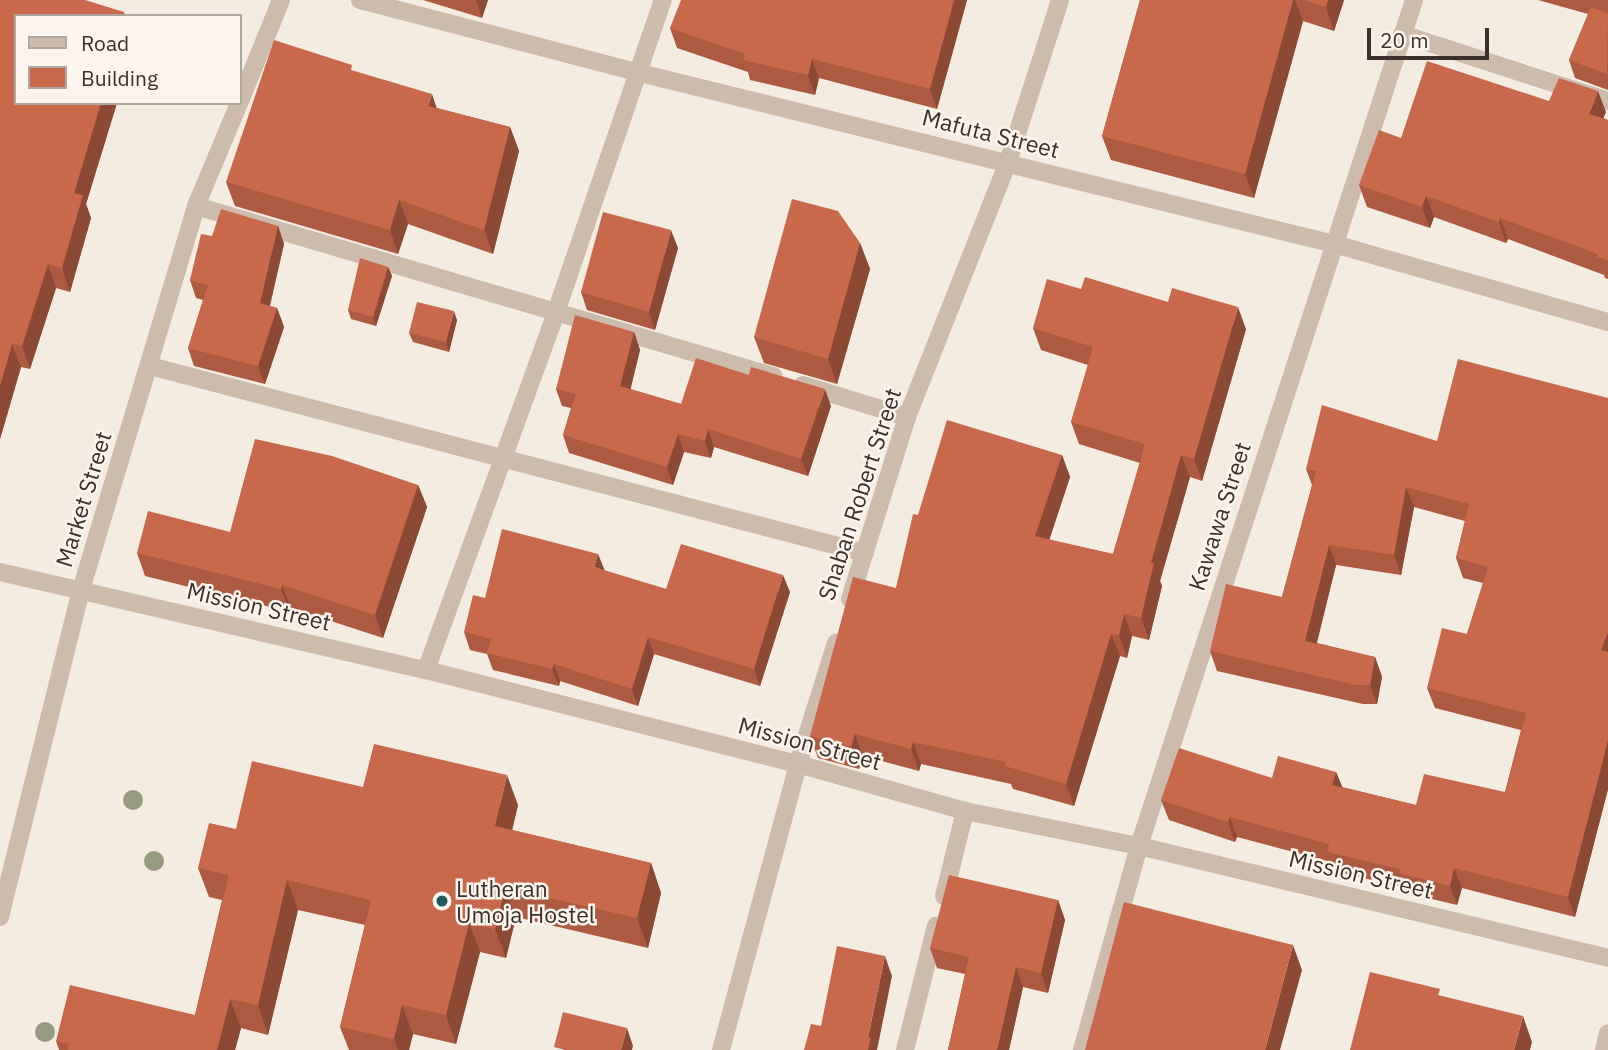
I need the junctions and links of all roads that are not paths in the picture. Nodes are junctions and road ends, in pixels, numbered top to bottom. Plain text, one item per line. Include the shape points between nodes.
1 (281, 0) edge
2 (360, 0) edge
3 (663, 0) edge
4 (1060, 0) edge
5 (1414, 0) edge
6 (1402, 34) junction
7 (640, 73) junction
8 (242, 95) edge
9 (1608, 100) edge
10 (238, 105) edge
11 (1008, 162) junction
12 (196, 206) junction
13 (1335, 244) junction
14 (556, 312) junction
15 (1608, 322) edge
16 (150, 366) junction
17 (907, 416) junction
18 (502, 459) junction
19 (865, 553) junction
20 (0, 572) edge
21 (82, 590) junction
22 (426, 670) junction
23 (799, 764) junction
24 (965, 811) junction
25 (1139, 846) junction
26 (0, 914) edge
27 (1608, 958) edge
28 (1608, 1033) edge
29 (721, 1050) edge
30 (905, 1050) edge
31 (1082, 1050) edge
32 (1604, 1050) edge

1 - 8 street, Market Street
2 - 7 street, Mafuta Street
3 - 7 street
4 - 11 street, Shaban Robert Street
5 - 6 street, Kawawa Street
6 - 9 street
6 - 13 street, Kawawa Street
7 - 11 street, Mafuta Street
7 - 14 street
10 - 12 street, Market Street
11 - 13 street, Mafuta Street
11 - 17 street, Shaban Robert Street
12 - 14 street
12 - 16 street, Market Street
13 - 15 street, Mafuta Street
13 - 25 street, Kawawa Street
14 - 17 street
14 - 18 street
16 - 18 street
16 - 21 street, Market Street
17 - 19 street, Shaban Robert Street
18 - 19 street
18 - 22 street
19 - 23 street, Shaban Robert Street
20 - 21 street, Mission Street
21 - 22 street, Mission Street
21 - 26 street, Market Street
22 - 23 street, Mission Street
23 - 24 street, Mission Street
23 - 29 street, Shaban Robert Street
24 - 25 street, Mission Street
24 - 30 street
25 - 27 street, Mission Street
25 - 31 street, Kawawa Street
28 - 32 street

